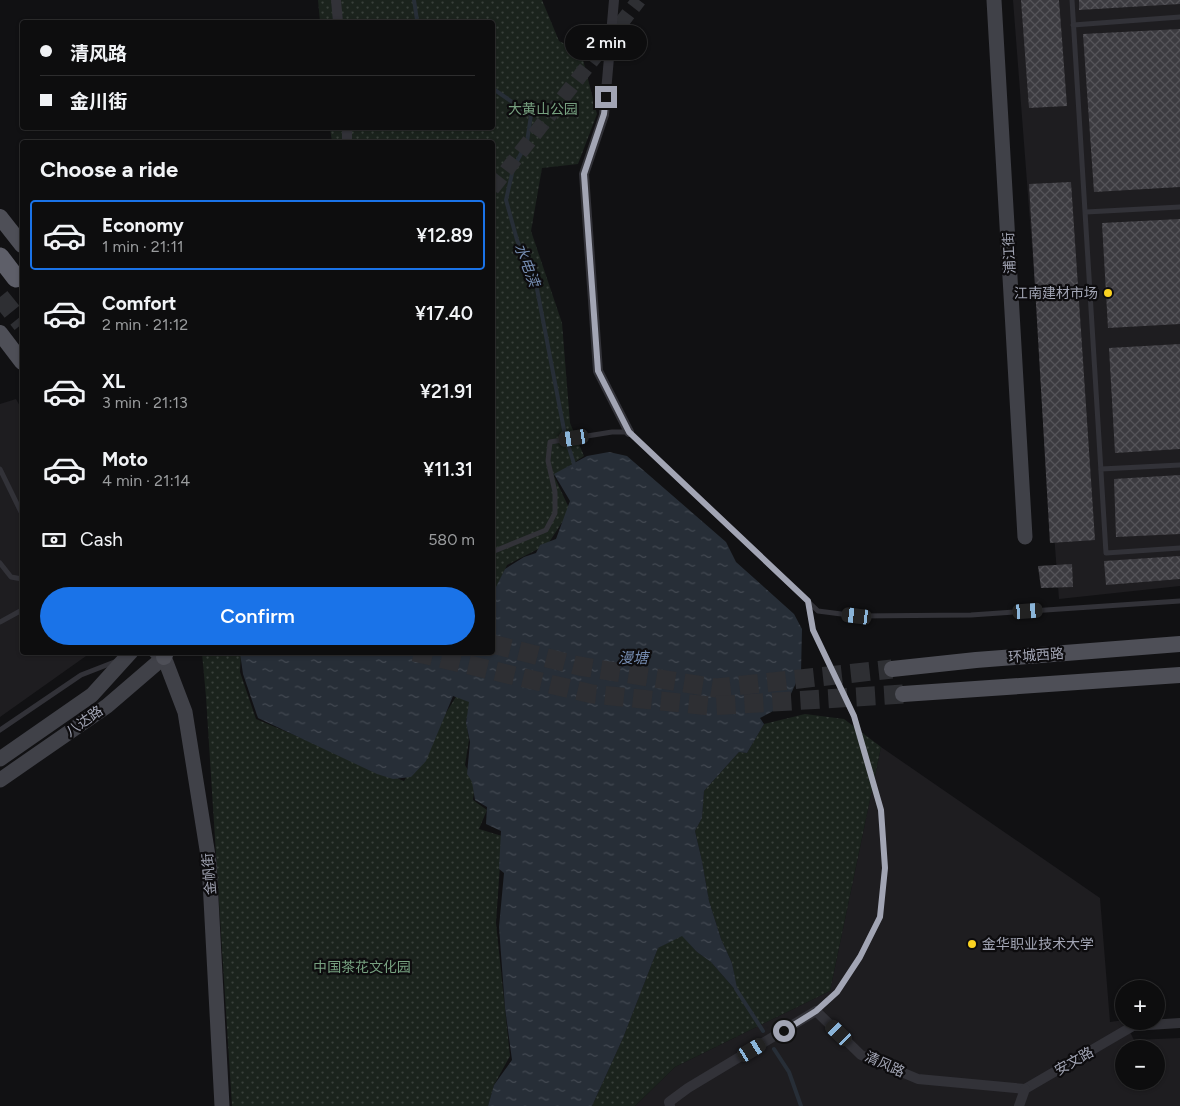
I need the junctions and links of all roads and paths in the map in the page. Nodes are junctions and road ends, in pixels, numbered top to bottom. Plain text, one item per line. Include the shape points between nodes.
1 (336, 0) edge
2 (614, 0) edge
3 (994, 0) edge
4 (1072, 0) edge
5 (1180, 17) edge
6 (338, 20) edge
7 (1073, 25) junction
8 (1180, 207) edge
9 (1086, 212) junction
10 (0, 216) edge
11 (20, 242) edge
12 (0, 257) edge
13 (16, 278) dead end
14 (0, 333) edge
15 (20, 359) edge
16 (629, 432) junction
17 (1180, 465) edge
18 (0, 469) edge
19 (1101, 469) junction
20 (20, 510) edge
21 (1026, 536) dead end
22 (1180, 548) edge
23 (495, 551) edge
24 (0, 563) edge
25 (20, 579) edge
26 (808, 601) junction
27 (1180, 601) edge
28 (20, 611) edge
29 (0, 622) edge
30 (1180, 644) edge
31 (129, 655) edge
32 (161, 655) edge
33 (162, 655) edge
34 (892, 669) tunnel mouth
35 (1180, 675) edge
36 (903, 694) tunnel mouth
37 (0, 729) edge
38 (0, 759) edge
39 (0, 780) edge
40 (816, 1011) junction
41 (1180, 1023) edge
42 (1026, 1089) junction
43 (222, 1106) edge
44 (670, 1106) edge
45 (1019, 1106) edge

1 - 6 street
2 - 16 street via 604,114 584,174 598,371
3 - 21 street, 浦江街
4 - 7 lane
5 - 7 lane
7 - 9 lane
8 - 9 lane
9 - 19 lane
10 - 11 main road
12 - 13 highway
14 - 15 main road
16 - 23 lane via 550,442 548,461 555,492 555,514 546,530
16 - 26 lane
17 - 19 lane
18 - 20 lane
19 - 22 lane via 1106,553
24 - 25 lane via 11,577
26 - 27 lane via 818,611 857,616 971,615
26 - 40 lane via 813,630 857,725 881,810 885,868 880,917 860,957 837,992
28 - 29 lane
30 - 34 main road, 环城西路
31 - 37 lane via 81,675
31 - 38 street via 92,695
32 - 39 street, 八达路 via 107,706
33 - 43 street, 金帆街 via 185,712 209,862
35 - 36 main road
40 - 42 street, 清风路 via 861,1055 918,1079
40 - 44 street via 688,1088 669,1102
41 - 42 street, 安文路 via 1133,1026
42 - 45 street

